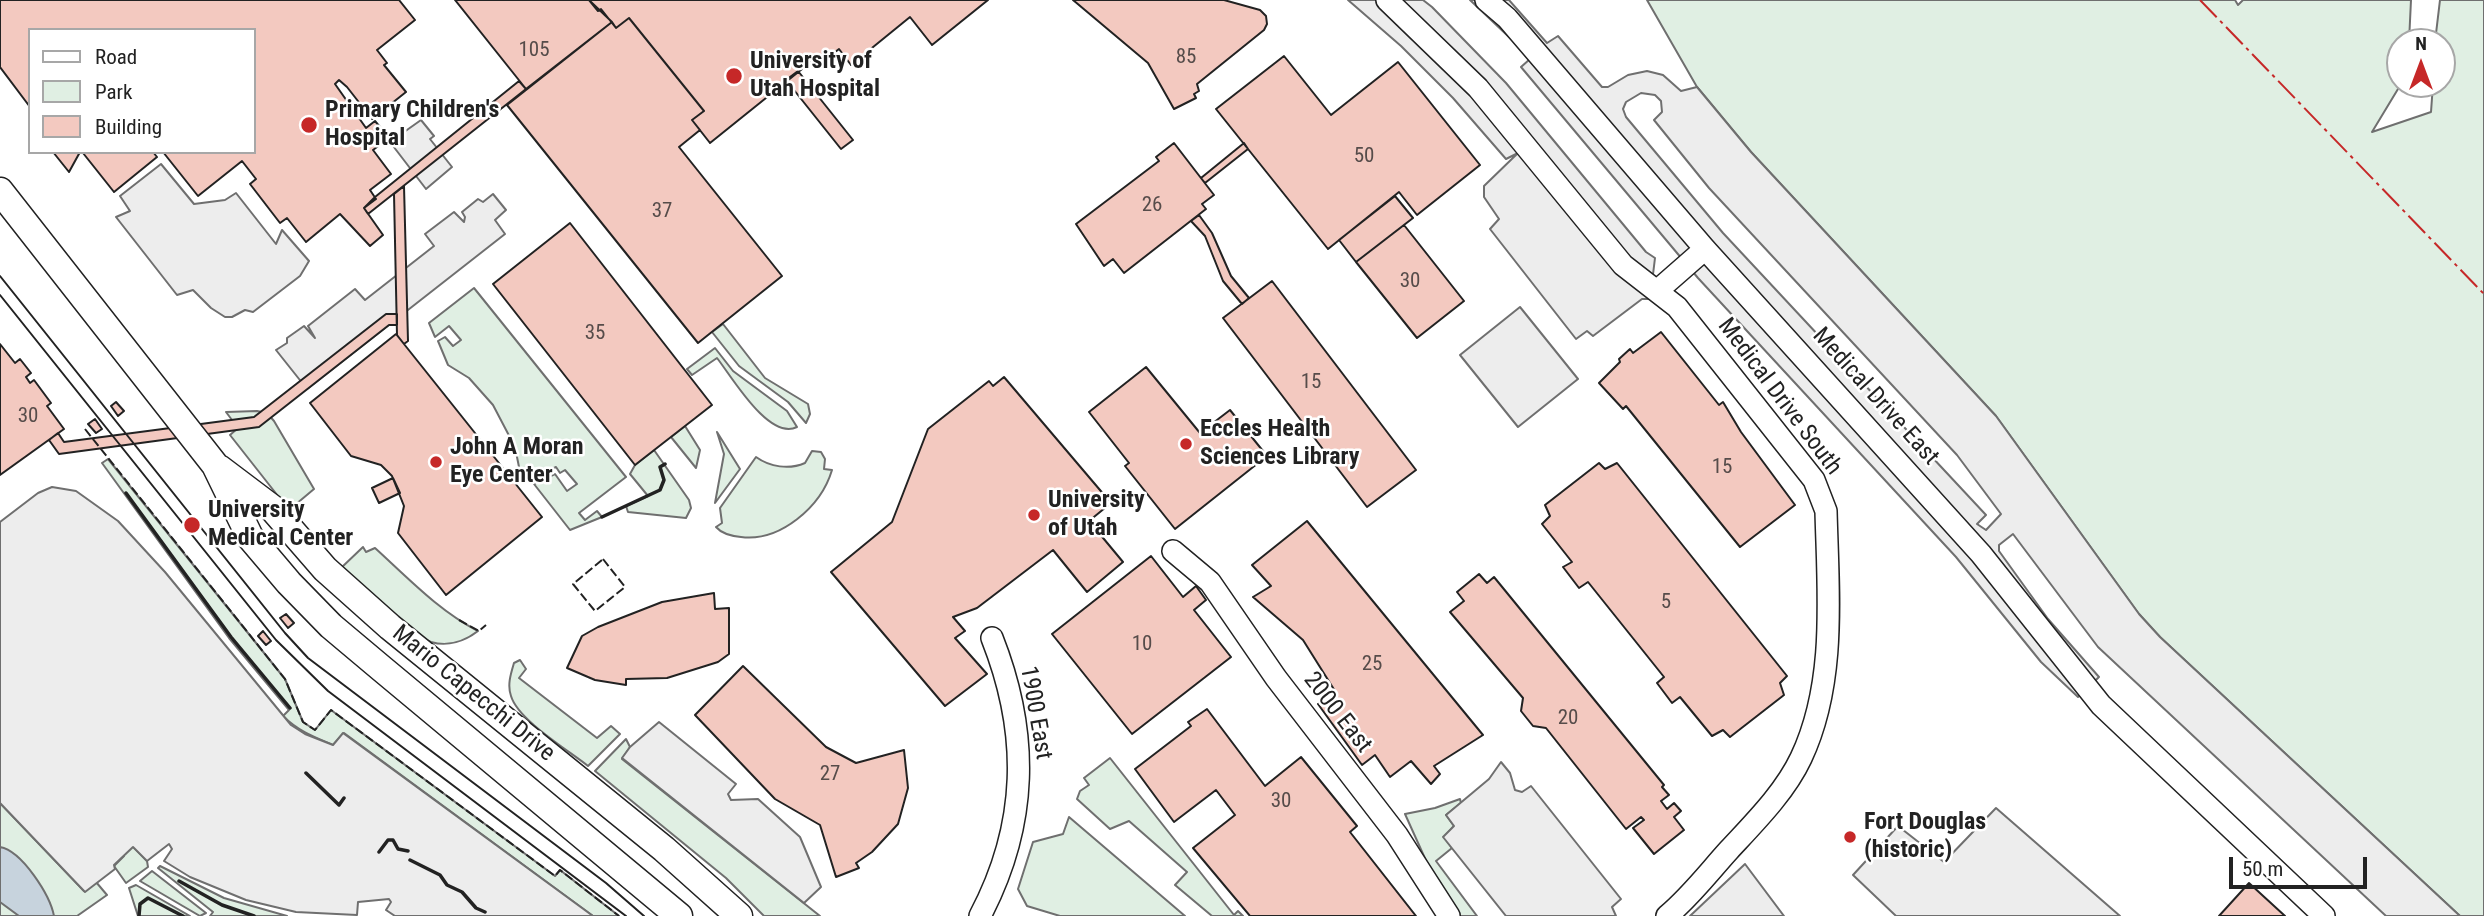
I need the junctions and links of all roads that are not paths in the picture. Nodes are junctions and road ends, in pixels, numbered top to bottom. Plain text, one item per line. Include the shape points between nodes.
1 (1387, 0) edge
2 (1486, 0) edge
3 (0, 191) edge
4 (1705, 249) junction
5 (1657, 291) junction
6 (215, 465) junction
7 (1173, 551) dead end
8 (992, 638) dead end
9 (679, 916) edge
10 (740, 916) edge
11 (980, 916) edge
12 (1449, 916) edge
13 (1667, 916) edge
14 (2324, 916) edge

1 - 5 street via 1478,88 1623,265
2 - 4 street, Medical Drive East via 1507,18
3 - 6 main road, Mario Capecchi Drive
4 - 5 street
4 - 14 street, Medical Drive East via 1981,554 2101,705
5 - 13 street, Medical Drive South via 1677,307 1814,480 1826,511 1828,575 1826,663 1815,721 1801,758 1758,817
6 - 9 main road, Mario Capecchi Drive via 250,537 331,626
6 - 10 main road, Mario Capecchi Drive via 272,508 325,569 390,627
7 - 12 street, 2000 East via 1218,593 1276,678 1397,835
8 - 11 street, 1900 East via 1008,686 1019,776 1017,812 1006,860

